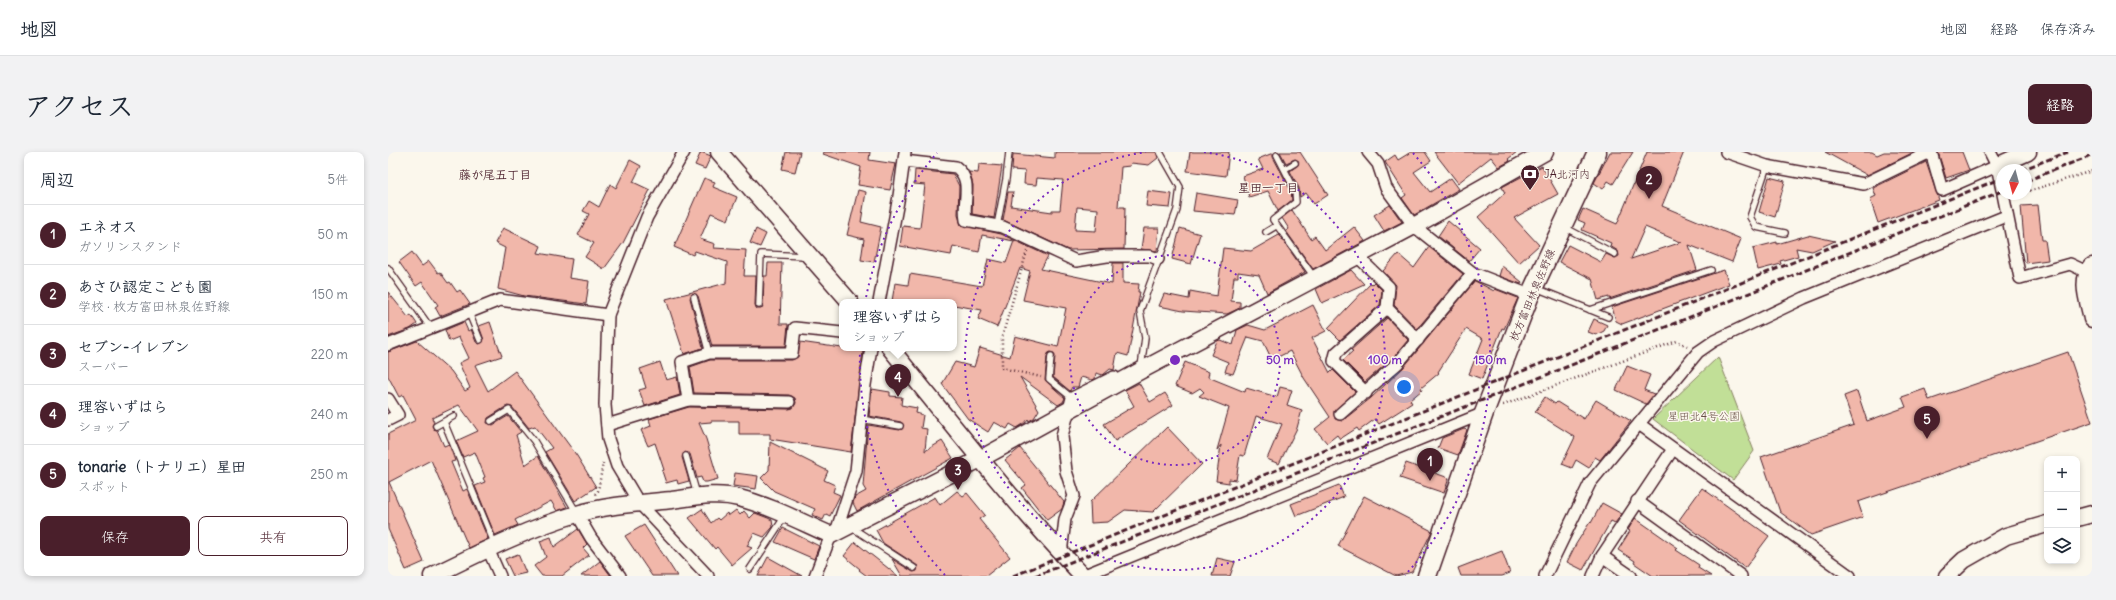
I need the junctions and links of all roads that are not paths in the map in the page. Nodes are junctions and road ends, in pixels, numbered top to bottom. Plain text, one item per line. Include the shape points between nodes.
1 (684, 152) edge
2 (719, 152) edge
3 (1008, 152) edge
4 (1160, 152) edge
5 (1368, 152) edge
6 (1545, 152) edge
7 (1597, 152) edge
8 (1726, 152) edge
9 (1930, 152) edge
10 (1990, 152) edge
11 (2028, 152) edge
12 (1277, 155) dead end
13 (904, 157) edge
14 (1295, 163) dead end
15 (1996, 164) edge
16 (2001, 164) edge
17 (1767, 166) junction
18 (1996, 166) edge
19 (1285, 169) junction
20 (2004, 200) edge
21 (2006, 216) junction
22 (997, 226) junction
23 (1276, 226) junction
24 (1414, 226) junction
25 (1562, 226) junction
26 (1266, 232) dead end
27 (1785, 234) dead end
28 (1615, 254) dead end
29 (810, 256) junction
30 (1357, 256) junction
31 (1158, 260) junction
32 (388, 268) edge
33 (2089, 269) edge
34 (1711, 270) dead end
35 (1473, 273) junction
36 (1314, 278) junction
37 (1532, 291) junction
38 (694, 297) dead end
39 (847, 299) edge
40 (880, 299) edge
41 (759, 305) dead end
42 (1387, 308) junction
43 (1590, 310) junction
44 (469, 313) junction
45 (608, 315) junction
46 (1608, 317) dead end
47 (2092, 319) edge
48 (430, 327) junction
49 (839, 334) edge
50 (480, 340) dead end
51 (1418, 340) junction
52 (388, 345) edge
53 (871, 351) edge
54 (892, 351) edge
55 (709, 353) junction
56 (1051, 356) dead end
57 (1141, 367) junction
58 (1366, 393) junction
59 (388, 399) edge
60 (688, 400) junction
61 (789, 402) dead end
62 (1071, 404) junction
63 (1484, 413) junction
64 (1340, 414) dead end
65 (454, 416) dead end
66 (861, 419) junction
67 (388, 420) edge
68 (491, 421) dead end
69 (444, 422) junction
70 (1639, 424) junction
71 (607, 425) junction
72 (436, 426) dead end
73 (900, 426) dead end
74 (1673, 449) junction
75 (686, 456) dead end
76 (980, 459) junction
77 (697, 497) junction
78 (1637, 501) junction
79 (639, 503) junction
80 (577, 514) junction
81 (2092, 514) edge
82 (785, 515) junction
83 (2080, 517) edge
84 (2044, 525) edge
85 (839, 531) junction
86 (492, 547) junction
87 (1061, 554) junction
88 (1602, 556) junction
89 (914, 568) dead end
90 (750, 569) dead end
91 (1848, 575) edge
92 (432, 576) edge
93 (500, 576) edge
94 (620, 576) edge
95 (708, 576) edge
96 (815, 576) edge
97 (1083, 576) edge
98 (1427, 576) edge
99 (1545, 576) edge
100 (1593, 576) edge
101 (1631, 576) edge
102 (1741, 576) edge
103 (1947, 576) edge

1 - 45 street via 647,217
2 - 29 street
3 - 22 lane
4 - 31 lane via 1180,187 1177,210
5 - 24 street via 1378,164 1386,188
6 - 24 street
7 - 25 main road, 枚方富田林泉佐野線
8 - 17 street
9 - 17 street via 1864,184
9 - 18 street via 1942,190
10 - 15 street
11 - 16 street
12 - 19 lane
13 - 22 street via 956,167 963,172 967,182 966,220
13 - 40 street
14 - 19 lane
17 - 27 lane via 1750,217 1756,227
19 - 23 lane via 1295,190 1296,202 1272,220
20 - 21 street
21 - 33 street via 2020,278 2070,264
21 - 70 street via 1804,298 1714,341 1698,352
22 - 31 street via 1076,261 1107,256 1150,256
23 - 26 lane
23 - 36 lane
24 - 30 street
24 - 35 street
25 - 28 lane
25 - 37 main road, 枚方富田林泉佐野線
29 - 39 street
29 - 41 lane via 761,254
30 - 36 street
30 - 42 street via 1389,287
31 - 57 lane via 1140,311 1145,338
32 - 48 lane
33 - 47 street via 2085,286
34 - 43 lane
35 - 37 street
35 - 51 street
36 - 57 street
37 - 43 lane
37 - 63 main road, 枚方富田林泉佐野線
38 - 55 lane
42 - 51 street
42 - 58 street via 1336,353 1334,361
43 - 46 lane
44 - 45 street via 500,300
44 - 48 street
44 - 50 lane
45 - 71 street via 605,405
48 - 52 street
49 - 55 street via 795,328 792,353
51 - 58 street
53 - 66 street
54 - 76 street
55 - 60 street via 682,362
56 - 62 lane via 1050,379
57 - 62 street
58 - 64 street
59 - 67 street via 398,415
60 - 61 street
60 - 71 street
62 - 76 street
62 - 87 street via 1062,436 1066,471 1074,496 1065,519
63 - 97 street
63 - 98 main road, 枚方富田林泉佐野線
65 - 69 lane
66 - 73 lane
66 - 85 street via 856,471
68 - 80 lane via 509,410 534,441
69 - 72 lane
69 - 86 lane
70 - 74 street
70 - 99 street via 1590,483
71 - 79 street via 608,439 617,466
74 - 78 street
74 - 91 street
75 - 77 lane
76 - 85 street
76 - 87 street
77 - 79 street
77 - 82 street via 715,495 738,498
78 - 88 street
78 - 102 street
79 - 80 street
79 - 95 street
80 - 86 street
80 - 94 street via 591,538
81 - 83 street
82 - 85 street
82 - 90 lane
84 - 103 street via 2006,536 1964,560
85 - 89 lane
85 - 96 street
86 - 92 street
86 - 93 street
87 - 97 street
88 - 100 street
88 - 101 street

